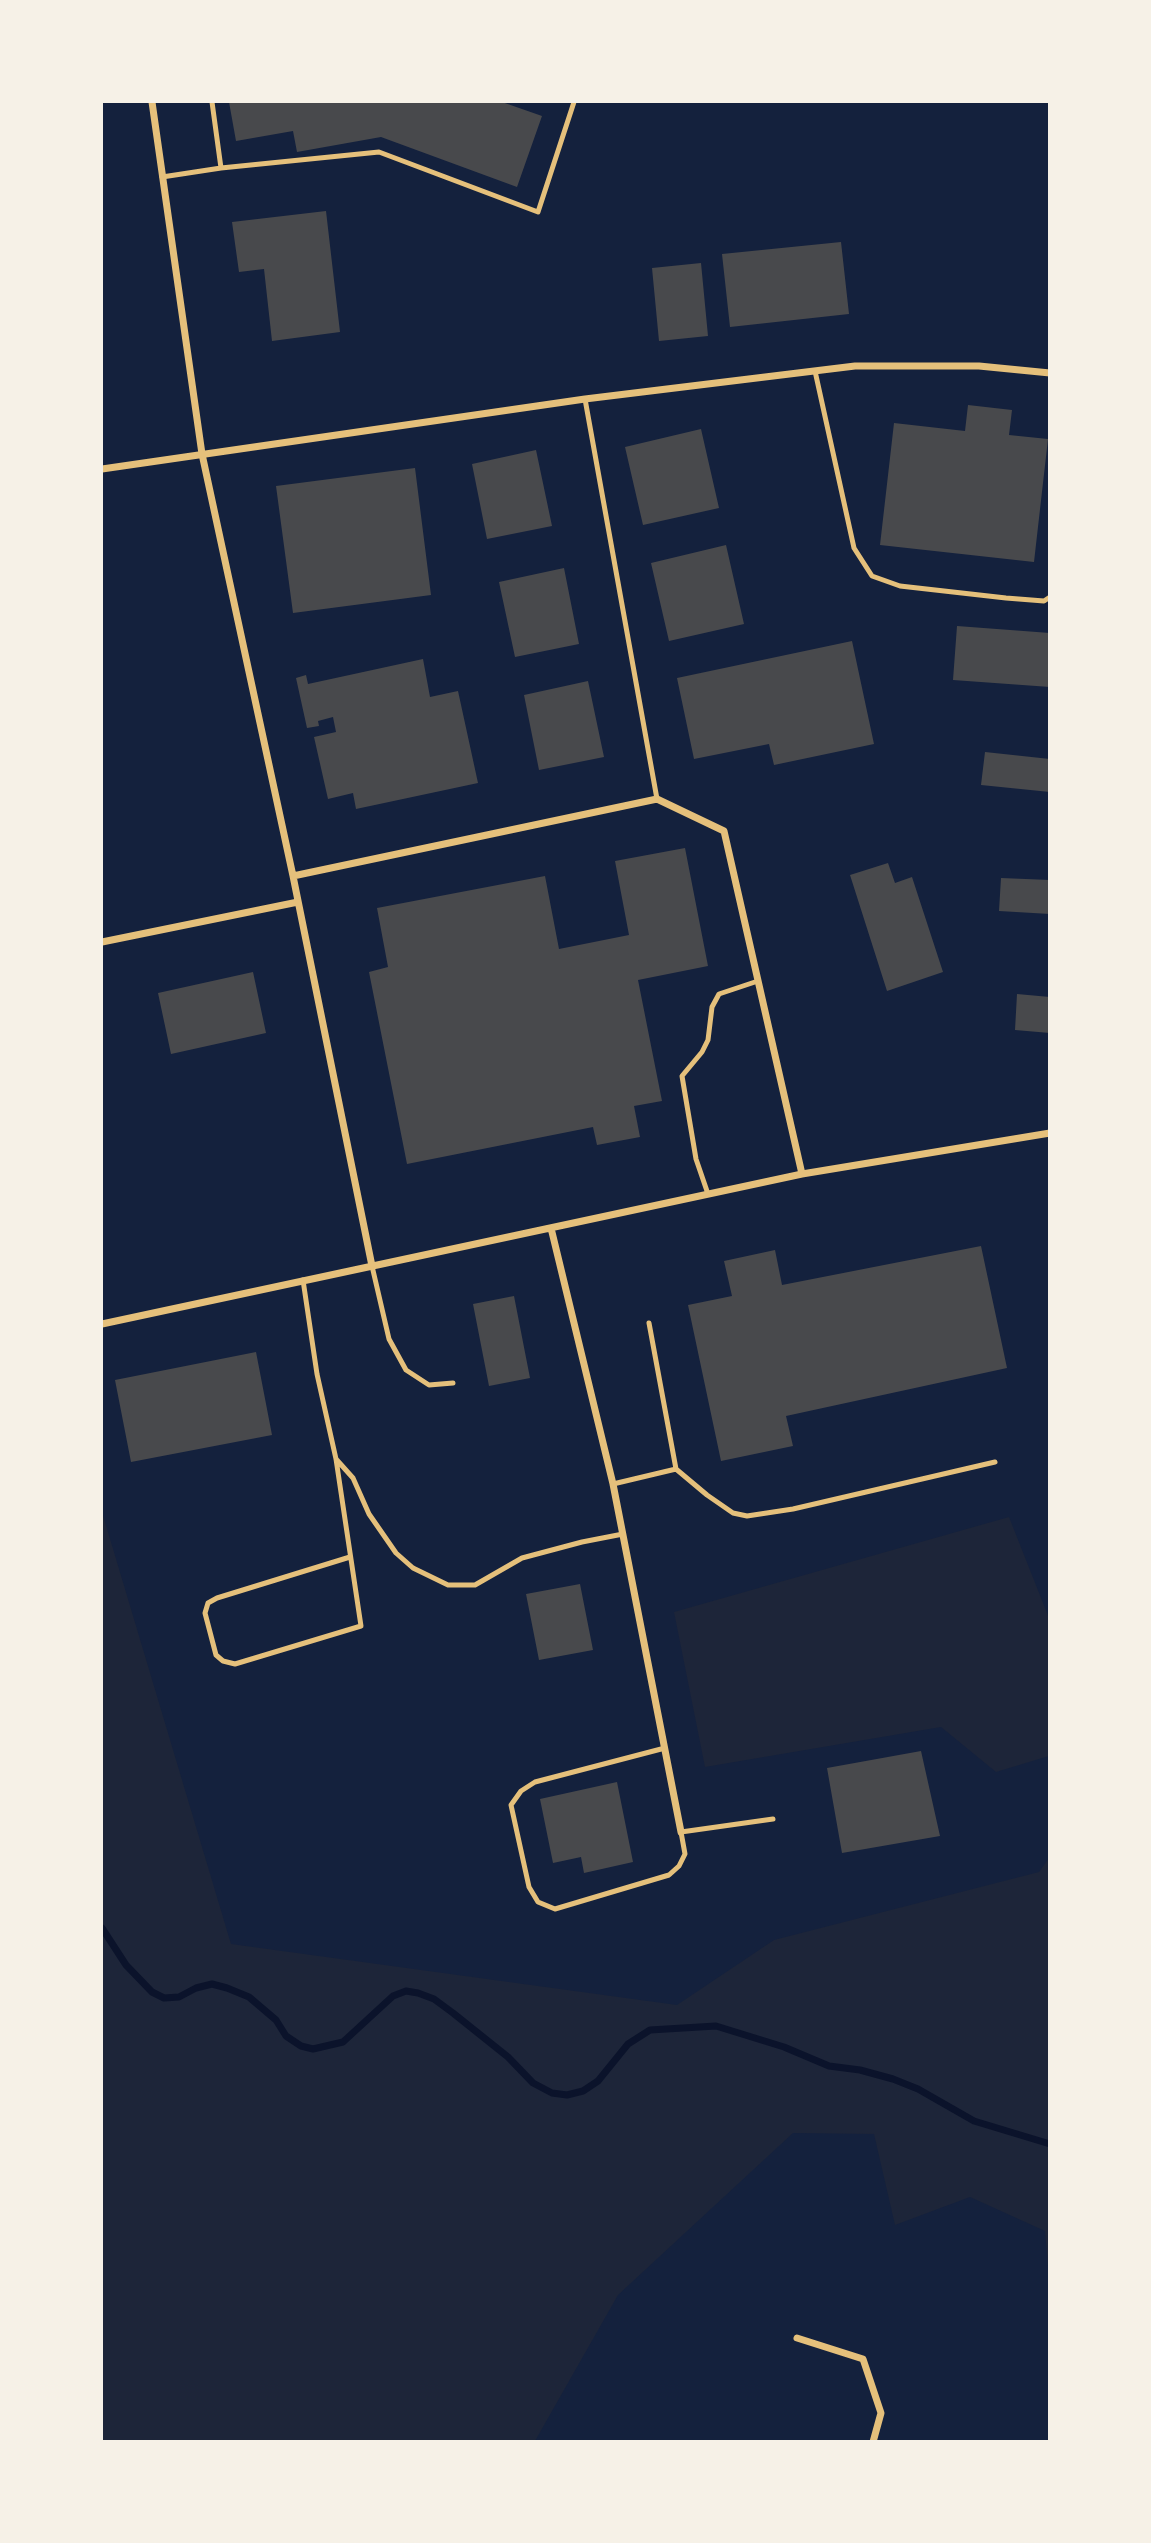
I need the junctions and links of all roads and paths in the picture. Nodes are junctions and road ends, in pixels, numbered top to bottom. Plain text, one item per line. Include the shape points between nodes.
1 (152, 102) edge
2 (212, 102) edge
3 (574, 102) edge
4 (221, 168) junction
5 (162, 177) junction
6 (815, 371) junction
7 (1049, 373) edge
8 (585, 398) junction
9 (202, 454) junction
10 (102, 469) edge
11 (1049, 597) edge
12 (657, 799) junction
13 (293, 876) junction
14 (298, 902) junction
15 (102, 942) edge
16 (758, 981) junction
17 (1049, 1133) edge
18 (802, 1174) junction
19 (708, 1194) junction
20 (551, 1228) junction
21 (372, 1266) junction
22 (303, 1280) junction
23 (649, 1323) dead end
24 (102, 1324) edge
25 (453, 1383) dead end
26 (336, 1459) junction
27 (995, 1462) dead end
28 (676, 1469) junction
29 (613, 1485) junction
30 (623, 1534) junction
31 (350, 1557) junction
32 (665, 1748) junction
33 (773, 1819) dead end
34 (681, 1832) junction
35 (797, 2338) dead end
36 (873, 2441) edge

1 - 5 street
2 - 4 lane
3 - 4 lane via 538,212 379,152
4 - 5 lane
5 - 9 street
6 - 7 street via 855,366 979,366
6 - 8 street
6 - 11 lane via 854,548 872,576 900,586 1044,601
8 - 9 street
8 - 12 lane
9 - 10 street
9 - 13 street
12 - 13 street
12 - 16 street via 724,831
13 - 14 street
14 - 15 street
14 - 21 street
16 - 18 street
16 - 19 lane via 719,994 712,1007 708,1040 682,1076 696,1159
17 - 18 street
18 - 19 street
19 - 20 street
20 - 21 street
20 - 29 street
21 - 22 street
21 - 25 lane via 389,1339 407,1370 429,1385
22 - 24 street
22 - 26 lane
23 - 28 lane
26 - 30 lane via 353,1478 369,1514 396,1553 413,1568 448,1585 475,1585 522,1558
26 - 31 lane
27 - 28 lane via 747,1516 733,1513
28 - 29 lane
29 - 30 street
30 - 32 street
31 - 31 lane via 208,1602 205,1613 216,1655 235,1664 361,1626
32 - 34 street
32 - 34 lane via 535,1782 511,1805 529,1887 538,1902 555,1909 669,1875 685,1854
33 - 34 lane
35 - 36 street via 863,2359 881,2413

